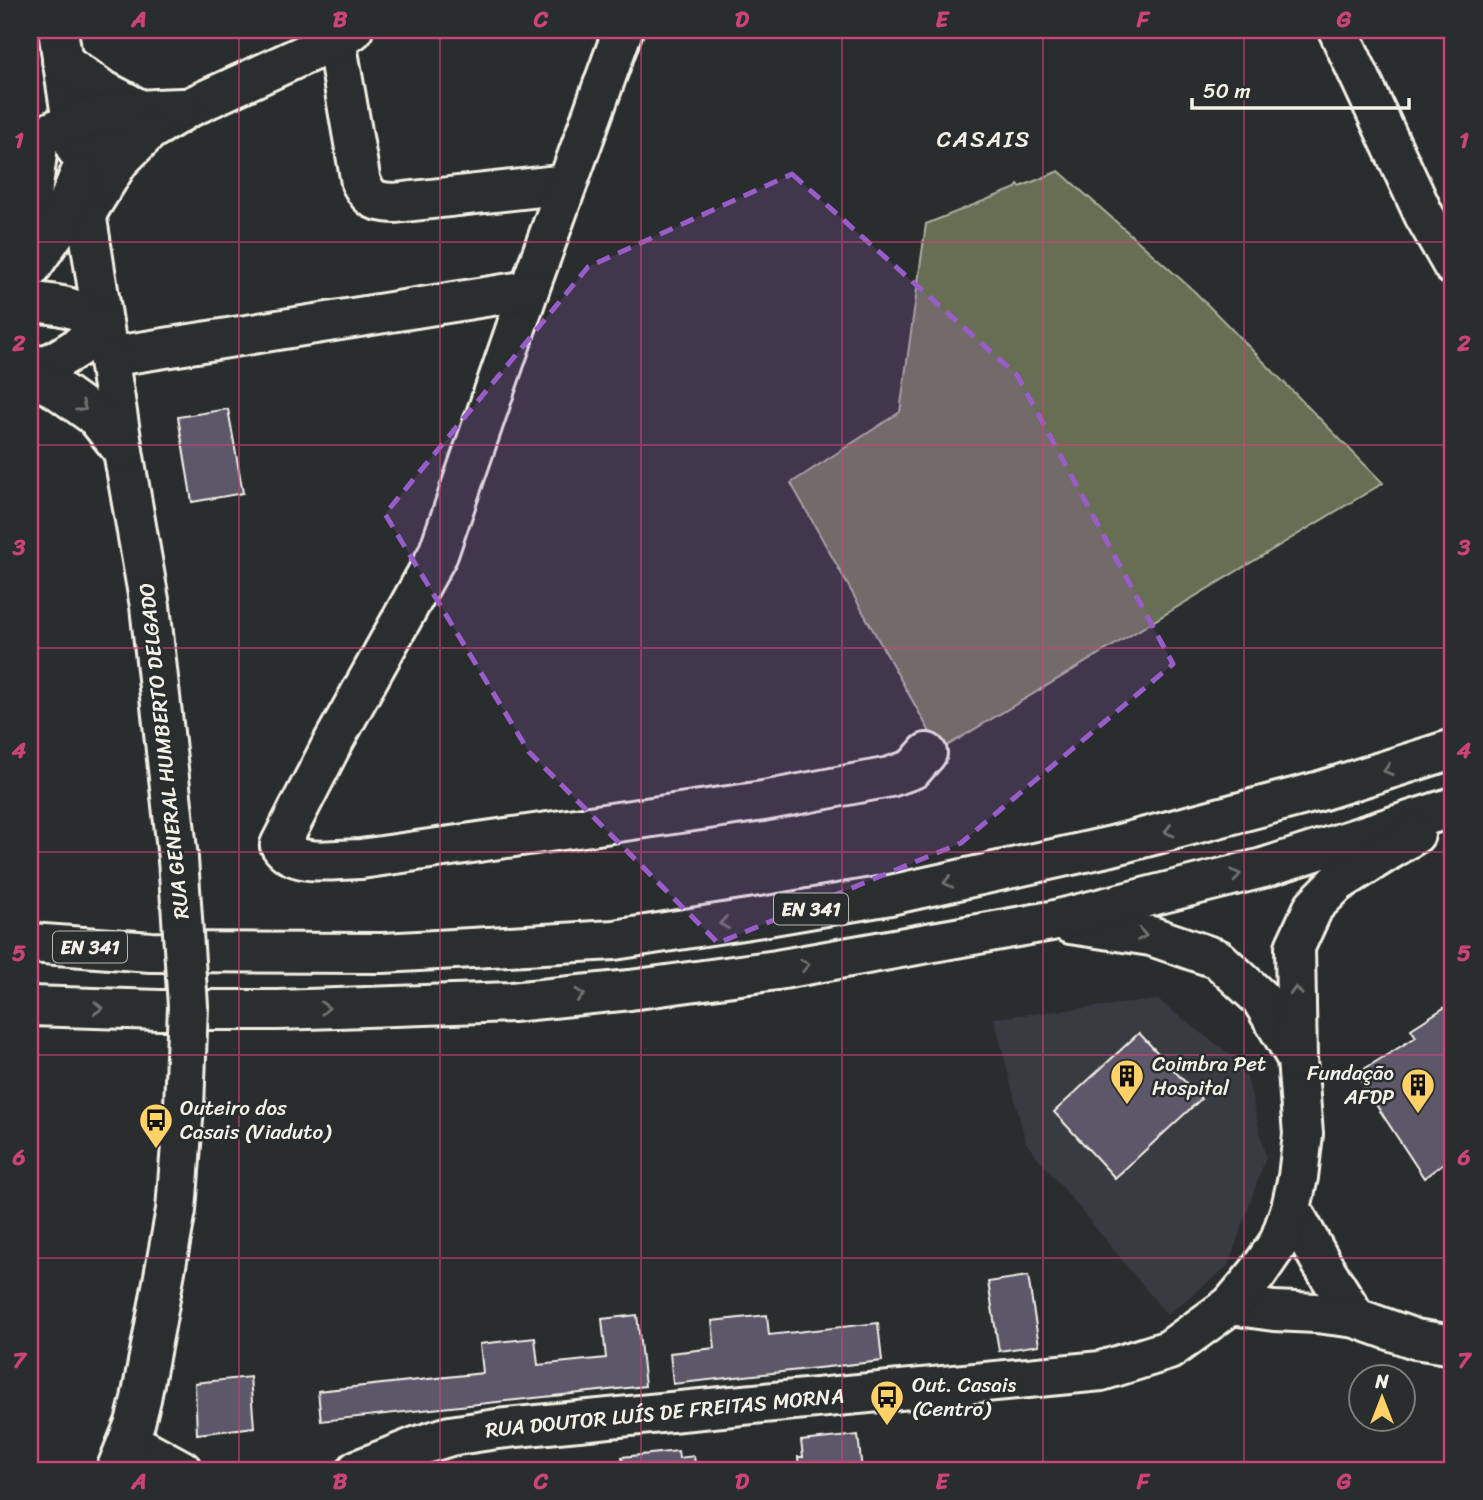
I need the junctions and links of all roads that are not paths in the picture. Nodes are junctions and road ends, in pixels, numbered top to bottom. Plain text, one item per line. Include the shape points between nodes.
1 (623, 30) edge
2 (1338, 30) edge
3 (340, 33) edge
4 (60, 46) edge
5 (144, 120) junction
6 (76, 148) junction
7 (567, 184) junction
8 (30, 211) edge
9 (86, 214) junction
10 (1453, 266) edge
11 (30, 269) edge
12 (529, 290) junction
13 (30, 302) edge
14 (106, 341) junction
15 (30, 371) edge
16 (30, 376) edge
17 (123, 451) junction
18 (1453, 749) edge
19 (928, 753) dead end
20 (1453, 809) edge
21 (1051, 921) junction
22 (30, 943) edge
23 (30, 1006) edge
24 (1297, 1059) junction
25 (1291, 1208) junction
26 (1322, 1264) junction
27 (1231, 1306) junction
28 (1295, 1312) junction
29 (1356, 1318) junction
30 (1453, 1345) edge
31 (122, 1456) edge
32 (182, 1470) edge
33 (357, 1470) edge

1 - 7 main road
2 - 10 main road via 1424,215
3 - 5 main road via 188,108
3 - 7 main road via 360,183 368,196 395,203
4 - 5 main road via 101,89
4 - 6 main road, RUA GENERAL HUMBERTO DELGADO
5 - 6 main road via 132,138
5 - 9 main road
6 - 8 main road via 39,137
6 - 9 main road, RUA GENERAL HUMBERTO DELGADO
6 - 11 main road via 57,230
7 - 12 main road
9 - 14 main road, RUA GENERAL HUMBERTO DELGADO
12 - 14 main road
12 - 19 main road via 438,554 289,823 281,849 301,860 360,859 763,801 890,777 913,769
13 - 14 main road via 89,315
14 - 15 main road via 78,347
14 - 17 main road, RUA GENERAL HUMBERTO DELGADO
16 -> 17 main road via 58,389 96,417
17 - 31 main road, RUA GENERAL HUMBERTO DELGADO, bridge via 150,606 178,859 188,1006 176,1210 141,1399
18 -> 22 main road, EN 341 via 1321,791 1112,846 890,895 614,940 383,953 151,952
21 -> 20 main road via 1263,868
24 -> 20 main road, RUA DOUTOR LUÍS DE FREITAS MORNA via 1295,947 1314,906 1337,883
23 -> 21 main road via 278,1010 512,1002 777,970
21 -> 24 main road via 1151,936 1218,959 1261,999
24 - 25 main road, RUA DOUTOR LUÍS DE FREITAS MORNA via 1303,1134
25 - 26 main road
25 - 27 main road, RUA DOUTOR LUÍS DE FREITAS MORNA via 1279,1242
26 - 28 main road via 1317,1296
26 - 29 main road
27 - 28 main road
27 - 33 main road, RUA DOUTOR LUÍS DE FREITAS MORNA via 1169,1350 1101,1371 497,1429 450,1436
28 - 29 main road
29 - 30 main road via 1415,1339
31 - 32 main road

